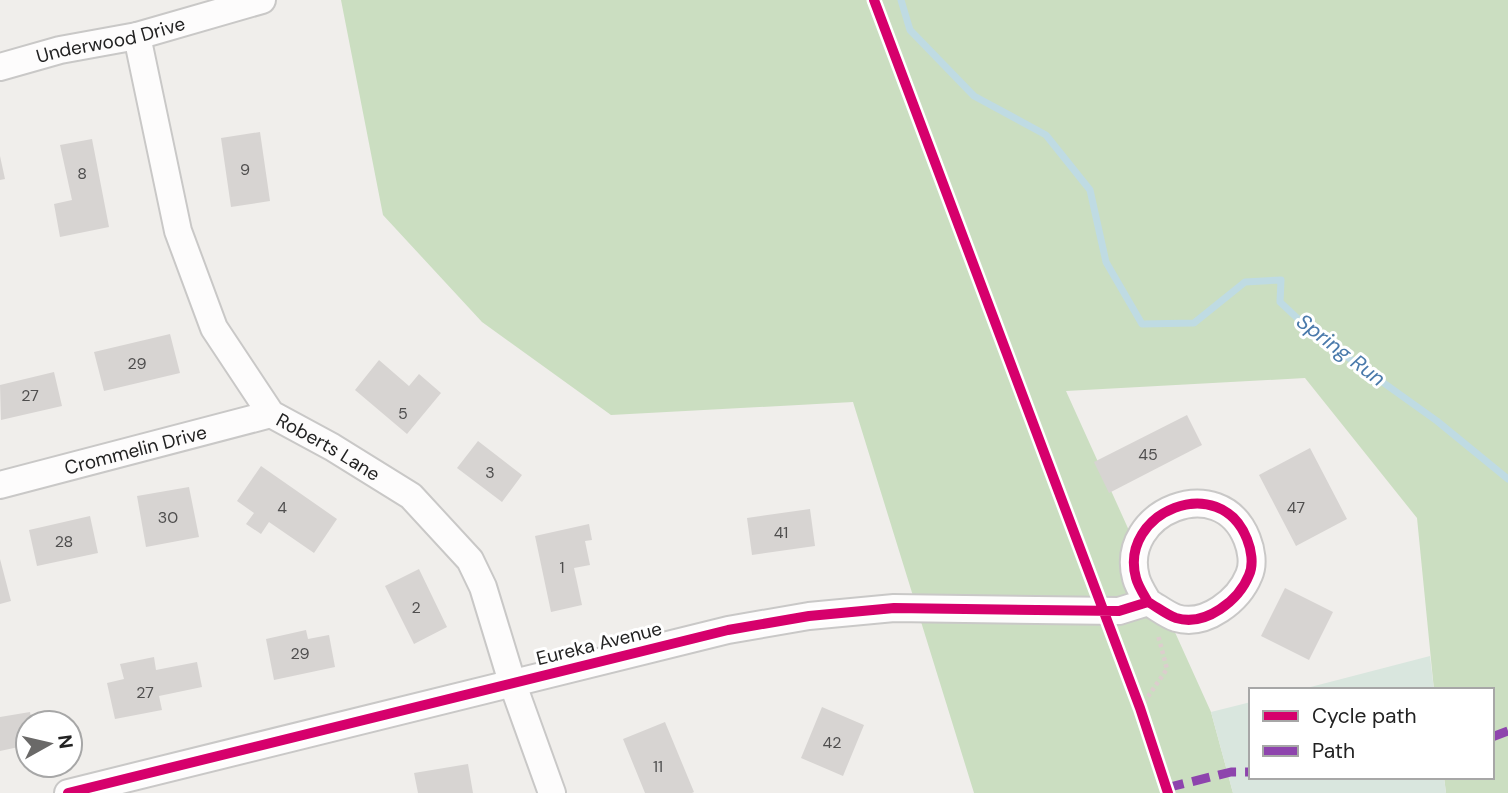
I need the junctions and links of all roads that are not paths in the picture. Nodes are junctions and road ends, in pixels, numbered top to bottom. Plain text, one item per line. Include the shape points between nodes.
1 (262, 0) edge
2 (137, 36) junction
3 (0, 67) edge
4 (271, 414) junction
5 (0, 485) edge
6 (1148, 602) junction
7 (512, 682) junction
8 (68, 793) edge
9 (552, 793) edge

1 - 2 street, Underwood Drive
2 - 3 street, Underwood Drive
2 - 4 street, Roberts Lane via 178,231 214,328
4 - 5 street, Crommelin Drive
4 - 7 street, Roberts Lane via 411,496 448,534 470,560 483,587
6 - 6 street via 1178,618 1203,616 1240,594 1251,572 1251,549 1240,523 1220,508 1196,502 1168,509 1146,528 1136,550 1135,578
6 - 7 street, Eureka Avenue via 1119,611 894,608 809,616 728,630
7 - 8 street, Eureka Avenue
7 - 9 street, Roberts Lane

